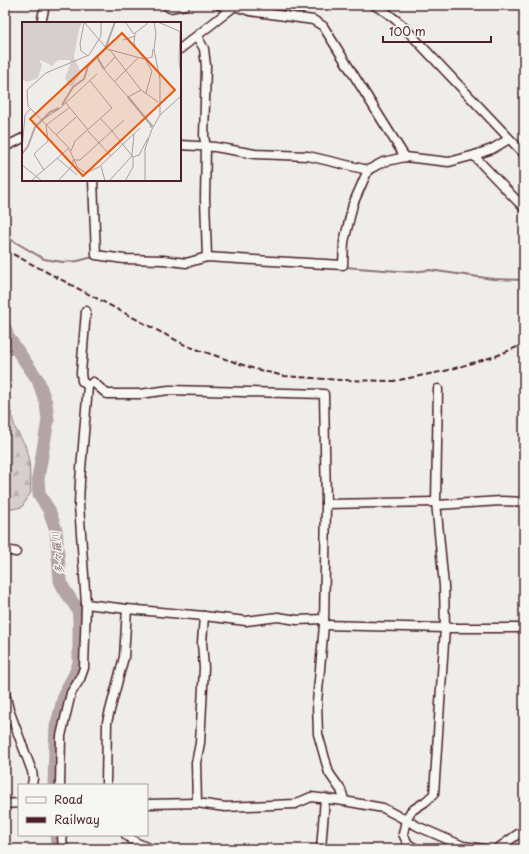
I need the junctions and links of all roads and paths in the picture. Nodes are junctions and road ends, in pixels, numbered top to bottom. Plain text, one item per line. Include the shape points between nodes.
1 (45, 5) edge
2 (166, 5) edge
3 (185, 5) edge
4 (219, 5) edge
5 (374, 5) edge
6 (233, 7) edge
7 (41, 22) edge
8 (197, 36) junction
9 (181, 49) edge
10 (22, 138) edge
11 (509, 139) junction
12 (181, 145) edge
13 (206, 146) junction
14 (5, 147) edge
15 (524, 154) edge
16 (475, 155) junction
17 (405, 157) junction
18 (368, 170) junction
19 (93, 181) edge
20 (524, 208) edge
21 (207, 257) junction
22 (86, 311) dead end
23 (88, 386) junction
24 (438, 389) dead end
25 (524, 502) edge
26 (437, 503) junction
27 (326, 504) junction
28 (5, 550) edge
29 (16, 552) dead end
30 (86, 604) junction
31 (127, 609) junction
32 (204, 616) junction
33 (324, 622) junction
34 (445, 628) junction
35 (524, 628) edge
36 (5, 693) edge
37 (32, 784) edge
38 (60, 784) edge
39 (106, 784) edge
40 (325, 798) junction
41 (344, 801) junction
42 (18, 803) edge
43 (197, 803) junction
44 (5, 804) edge
45 (148, 804) edge
46 (406, 820) junction
47 (524, 832) edge
48 (62, 836) edge
49 (127, 836) edge
50 (63, 849) edge
51 (151, 849) edge
52 (321, 849) edge
53 (416, 849) edge
54 (485, 849) edge
55 (497, 849) edge

1 - 7 street
2 - 3 street via 170,8
4 - 6 street
5 - 11 street via 401,24
6 - 8 street
6 - 17 street via 250,12 313,20 324,26
8 - 9 street
8 - 13 street via 204,49 206,66
10 - 14 street
11 - 15 street
11 - 16 street
12 - 13 street
13 - 18 street via 255,154 308,156
13 - 21 street
16 - 17 street via 449,162
16 - 20 street
17 - 18 street via 383,162
18 - 21 street via 353,204 344,242 343,265
19 - 21 street via 96,255 186,263
22 - 23 street via 81,373 82,381
23 - 27 street via 94,382 107,394 140,394 169,390 324,394
23 - 30 street via 79,505
24 - 26 street
25 - 26 street
26 - 27 street
26 - 34 street
27 - 33 street
28 - 29 street
30 - 31 street
30 - 38 street via 84,668 71,692 61,736
31 - 32 street
31 - 39 street via 124,657 107,722
32 - 33 street via 246,621 278,617
32 - 43 street via 200,743 196,763
33 - 34 street
33 - 41 street via 317,702 318,734 329,773 341,790
34 - 35 street
34 - 46 street via 434,794 411,811
36 - 37 street via 8,710 32,771
40 - 41 street
40 - 43 street via 311,797 294,804 225,807
40 - 52 street
41 - 46 street via 382,808
42 - 44 street
43 - 45 street
46 - 53 street via 403,834 408,844
46 - 54 street via 463,846
47 - 55 street
48 - 50 street
49 - 51 street

